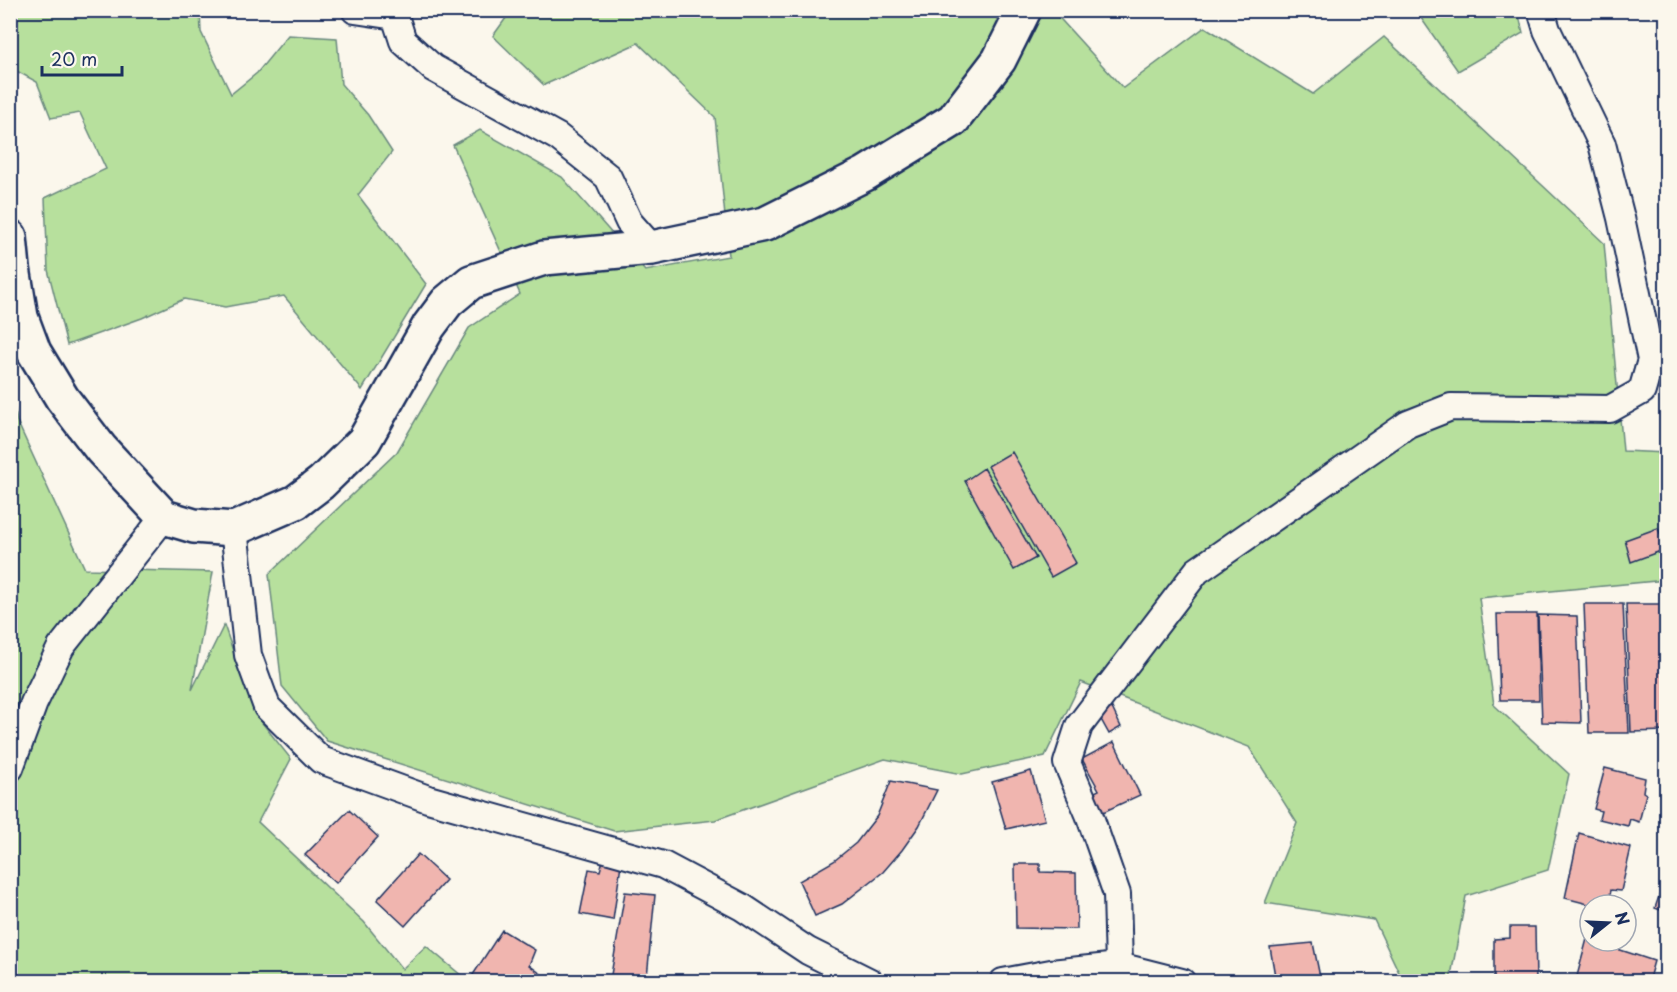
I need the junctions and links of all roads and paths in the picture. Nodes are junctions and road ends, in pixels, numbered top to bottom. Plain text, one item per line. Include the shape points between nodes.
1 (355, 10) edge
2 (1024, 10) edge
3 (1542, 10) edge
4 (395, 13) edge
5 (10, 237) edge
6 (652, 248) junction
7 (164, 517) junction
8 (234, 529) junction
9 (10, 768) edge
10 (1118, 974) edge
11 (870, 981) edge
12 (1003, 981) edge
13 (1182, 981) edge

1 - 4 street
2 - 6 street via 999,60 953,120 865,174 765,224
3 - 10 street via 1546,30 1602,144 1651,360 1642,391 1610,409 1451,407 1408,424 1197,571 1079,726 1067,763 1117,894
4 - 6 street via 403,41 433,68 558,137 608,177 629,222
5 - 7 street via 21,316 34,352 100,449
6 - 8 street via 543,258 471,282 447,302 429,326 364,441 296,502
7 - 8 street via 194,526
7 - 9 street via 61,647 34,702
8 - 11 street via 248,655 267,707 321,759 428,799 663,865 742,907 808,951
10 - 12 street via 1051,973
10 - 13 street

